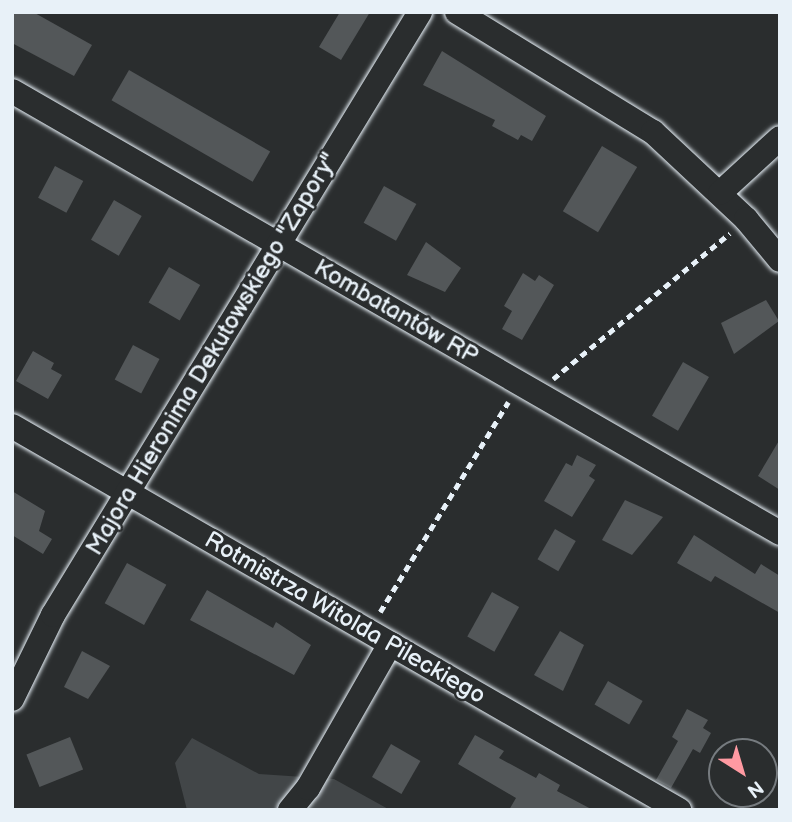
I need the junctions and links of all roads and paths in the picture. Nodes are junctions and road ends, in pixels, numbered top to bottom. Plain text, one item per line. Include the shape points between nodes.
1 (420, 12) edge
2 (457, 12) edge
3 (12, 91) edge
4 (780, 138) edge
5 (720, 193) junction
6 (746, 219) junction
7 (277, 244) junction
8 (776, 248) edge
9 (518, 382) junction
10 (542, 396) junction
11 (12, 426) edge
12 (128, 492) junction
13 (780, 533) edge
14 (368, 631) junction
15 (390, 644) junction
16 (12, 699) edge
17 (290, 810) edge
18 (678, 810) edge

1 - 7 street, Majora Hieronima Dekutowskiego "Zapory"
2 - 5 street via 611,103
3 - 7 street, Kombatantów RP
4 - 5 street
5 - 6 street
6 - 8 street
6 - 10 path via 570,360
7 - 9 street, Kombatantów RP
7 - 12 street, Majora Hieronima Dekutowskiego "Zapory"
9 - 10 street, Kombatantów RP
9 - 14 path
10 - 13 street, Kombatantów RP
11 - 12 street, Rotmistrza Witolda Pileckiego
12 - 14 street, Rotmistrza Witolda Pileckiego
12 - 16 street, Majora Hieronima Dekutowskiego "Zapory" via 53,615
14 - 15 street, Rotmistrza Witolda Pileckiego
15 - 17 street via 308,788
15 - 18 street, Rotmistrza Witolda Pileckiego

